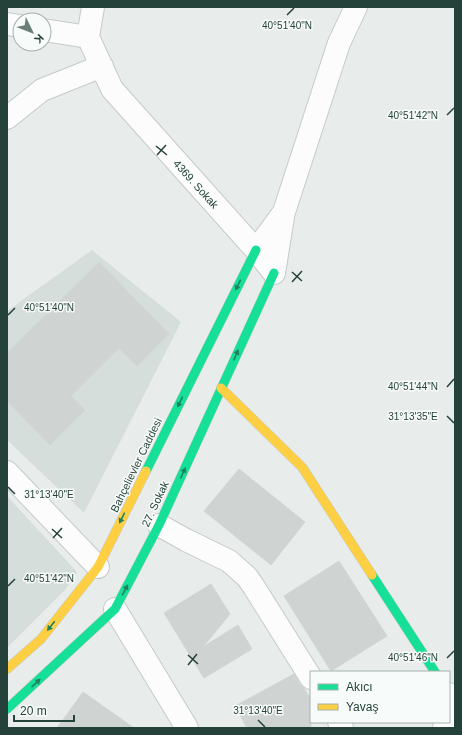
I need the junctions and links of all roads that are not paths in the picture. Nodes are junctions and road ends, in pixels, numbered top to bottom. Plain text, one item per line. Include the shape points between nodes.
1 (93, 7) edge
2 (356, 7) edge
3 (52, 31) edge
4 (88, 37) junction
5 (102, 66) junction
6 (7, 118) edge
7 (284, 212) junction
8 (256, 250) junction
9 (274, 273) junction
10 (221, 388) junction
11 (7, 472) edge
12 (159, 525) junction
13 (98, 567) junction
14 (115, 609) junction
15 (7, 669) edge
16 (434, 671) edge
17 (310, 676) edge
18 (7, 710) edge
19 (455, 721) edge
20 (188, 728) edge
21 (444, 728) edge

1 - 4 street
2 - 7 street via 339,42
3 - 4 street
4 - 5 street, 4369. Sokak
5 - 6 street via 42,90
5 - 8 street, 4369. Sokak via 112,89
7 - 8 street
7 - 9 street
8 - 9 street, 4369. Sokak
8 -> 13 main road, Bahçelievler Caddesi
10 -> 9 main road, 27. Sokak
12 -> 10 main road, 27. Sokak
10 - 16 main road via 302,467
11 - 13 street
14 -> 12 main road, 27. Sokak
12 - 17 street via 228,561 247,577
13 -> 15 main road, Bahçelievler Caddesi via 41,640
18 -> 14 main road, 27. Sokak
14 - 20 street
19 - 21 street

